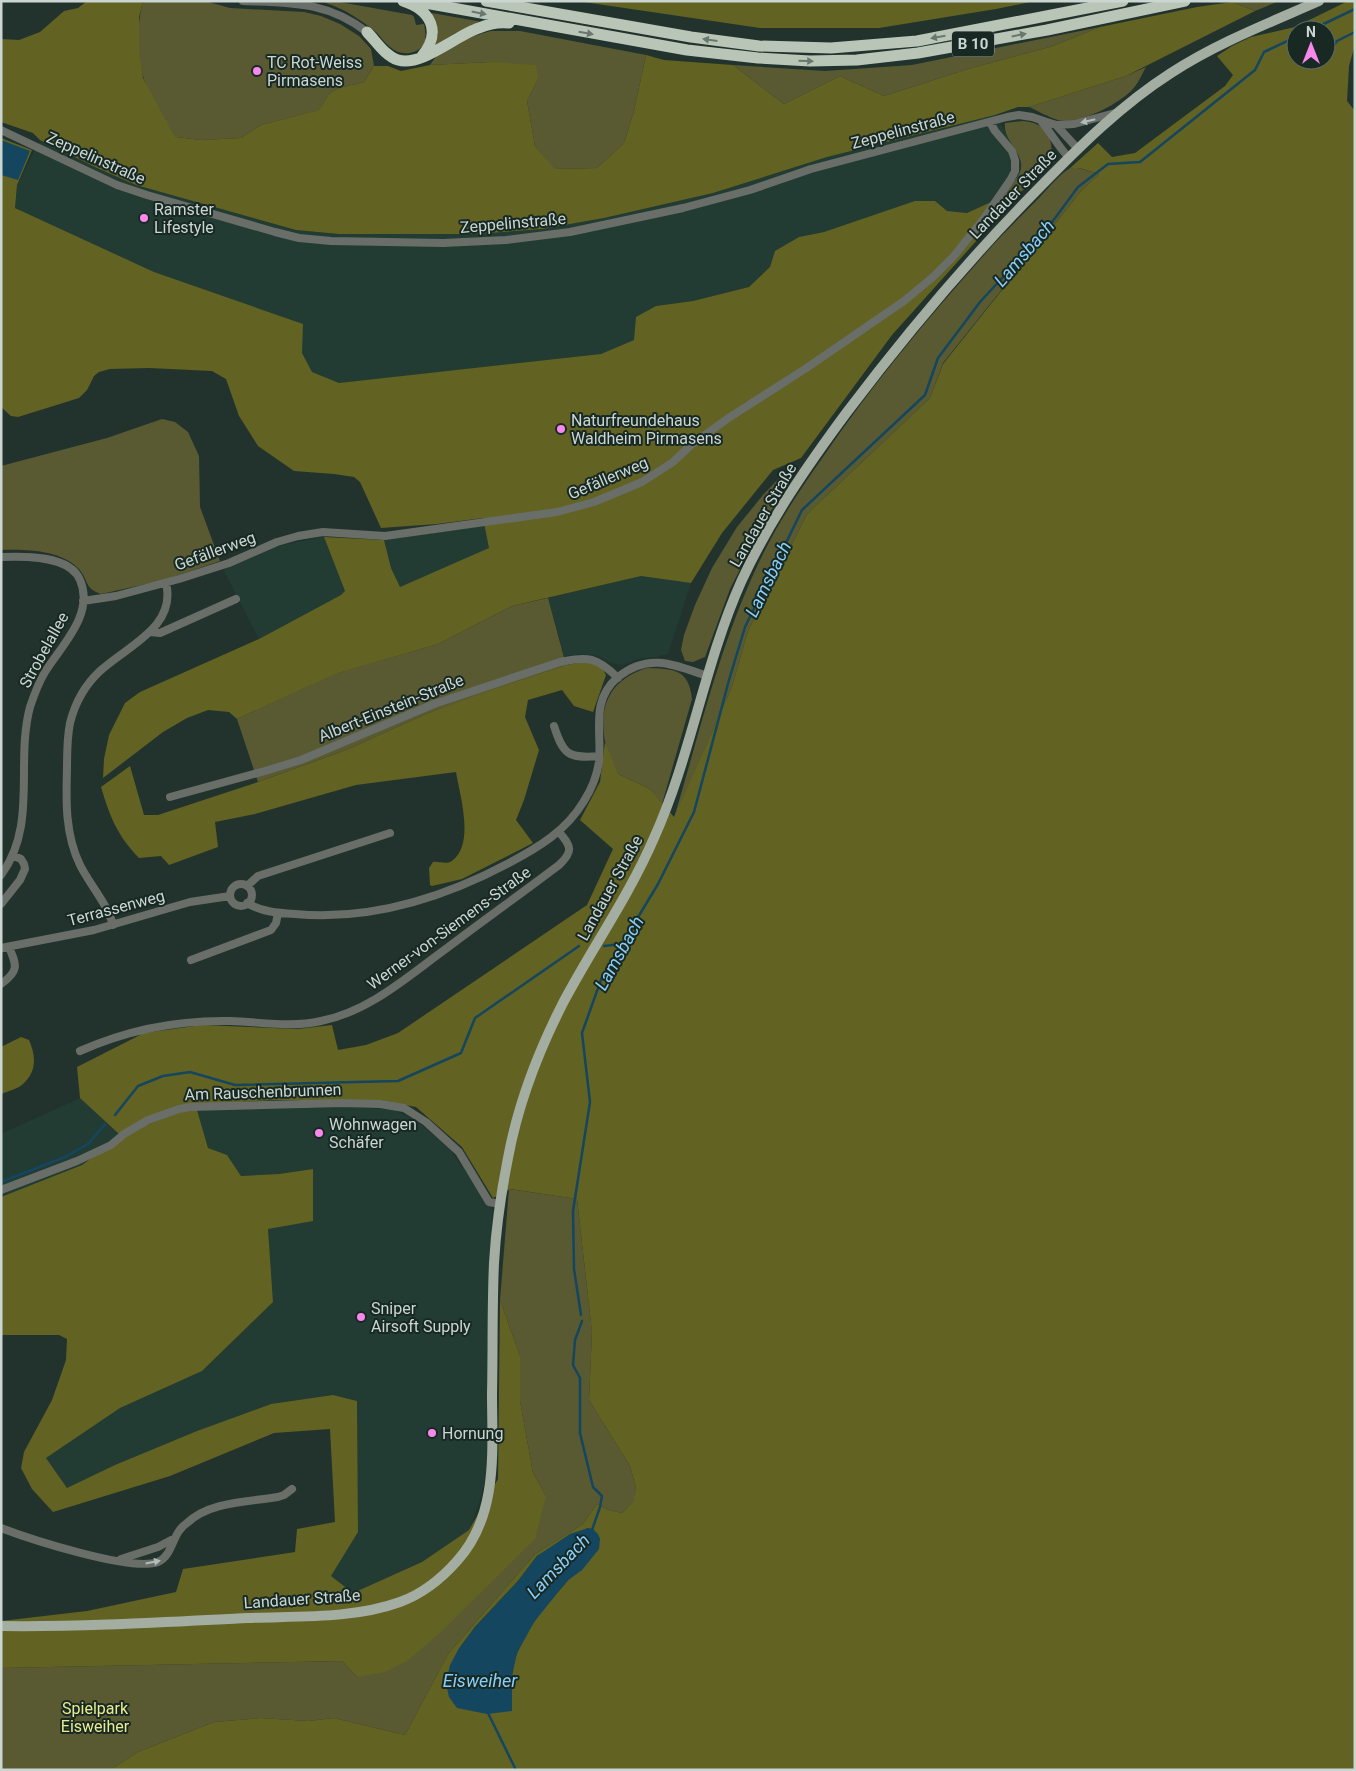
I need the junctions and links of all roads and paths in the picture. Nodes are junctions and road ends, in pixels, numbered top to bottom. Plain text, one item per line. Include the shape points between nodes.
1 (244, 1) edge
2 (403, 1) edge
3 (414, 1) edge
4 (486, 1) edge
5 (1123, 1) edge
6 (1185, 1) edge
7 (1319, 1) edge
8 (538, 24) junction
9 (366, 32) joint
10 (421, 58) junction
11 (1119, 112) junction
12 (1041, 121) junction
13 (990, 122) junction
14 (1056, 125) junction
15 (1, 130) edge
16 (1078, 149) junction
17 (1068, 158) junction
18 (1, 557) edge
19 (166, 583) junction
20 (236, 599) dead end
21 (83, 601) junction
22 (150, 632) junction
23 (707, 676) junction
24 (618, 678) junction
25 (554, 726) dead end
26 (599, 756) junction
27 (170, 797) dead end
28 (559, 832) junction
29 (390, 833) dead end
30 (14, 856) junction
31 (1, 875) edge
32 (247, 886) junction
33 (230, 896) junction
34 (1, 904) edge
35 (247, 904) junction
36 (278, 913) junction
37 (113, 925) junction
38 (5, 947) edge
39 (191, 960) dead end
40 (1, 984) edge
41 (80, 1051) dead end
42 (1, 1190) edge
43 (500, 1204) junction
44 (292, 1489) dead end
45 (1, 1528) edge
46 (175, 1538) junction
47 (119, 1560) junction
48 (1, 1626) edge

1 - 9 street via 313,6 342,16
2 - 10 highway via 426,14 432,27 431,41
3 -> 8 highway, B 10
5 -> 4 highway, B 10 via 917,41 831,48 699,39
8 -> 6 highway, B 10 via 722,55 833,61 927,52
7 - 11 main road, Landauer Straße via 1197,57
8 - 10 highway via 505,23 479,28
9 - 10 highway via 397,60
11 -> 14 street via 1074,124
11 - 16 main road, Landauer Straße
12 - 13 street, Zeppelinstraße via 1019,115
12 - 14 street
12 - 17 street
13 - 15 street, Zeppelinstraße via 811,169 683,208 570,232 443,243 331,241 275,232 117,185
13 - 19 street, Gefällerweg via 1012,151 1015,170 985,217 954,256 896,306 730,417 642,482 594,502 557,512 385,536 323,532 298,536
14 - 16 street
16 - 17 main road, Landauer Straße
17 - 23 main road, Landauer Straße via 1004,223 928,309 806,468 753,556 728,614
18 - 21 street, Strobelallee via 35,557 70,568 81,582
19 - 21 street, Gefällerweg
19 - 22 street via 167,606
20 - 22 street via 160,633
21 - 30 street, Strobelallee via 78,622 44,674 30,706 24,745 21,828
22 - 37 street via 92,680 73,711 67,740 69,835 80,865 106,907
23 - 24 street via 672,664 653,662 641,664
23 - 43 main road, Landauer Straße via 670,798 651,845 564,1002 526,1088 511,1142
24 - 26 street via 608,688 599,710
24 - 27 street, Albert-Einstein-Straße via 590,658 560,662 434,704 301,760
25 - 26 street via 567,752 576,756
26 - 28 street via 586,799
28 - 36 street via 460,888 393,908 324,916
28 - 41 street, Werner-von-Siemens-Straße via 570,850 565,859 384,995 367,1004 336,1017 307,1024 209,1021 157,1026 117,1036
29 - 32 street via 258,876
30 - 31 street, Strobelallee
30 - 34 street via 24,864 24,874
32 - 33 street via 233,887
32 - 35 street via 252,897
33 - 35 street via 239,905
33 - 37 street, Terrassenweg via 190,902
35 - 36 street
36 - 39 street via 272,930
37 - 38 street, Terrassenweg
38 - 40 street, Terrassenweg via 15,961 15,969
42 - 43 street, Am Rauschenbrunnen via 111,1145 148,1120 190,1106 342,1102 391,1106 414,1113 459,1152 489,1202
43 - 48 main road, Landauer Straße via 494,1265 490,1487 472,1540 442,1576 400,1602 348,1614 63,1627
44 - 46 street via 278,1497 200,1514 188,1522
45 - 47 street via 74,1552
46 - 47 street
47 -> 46 street via 156,1563 165,1557

